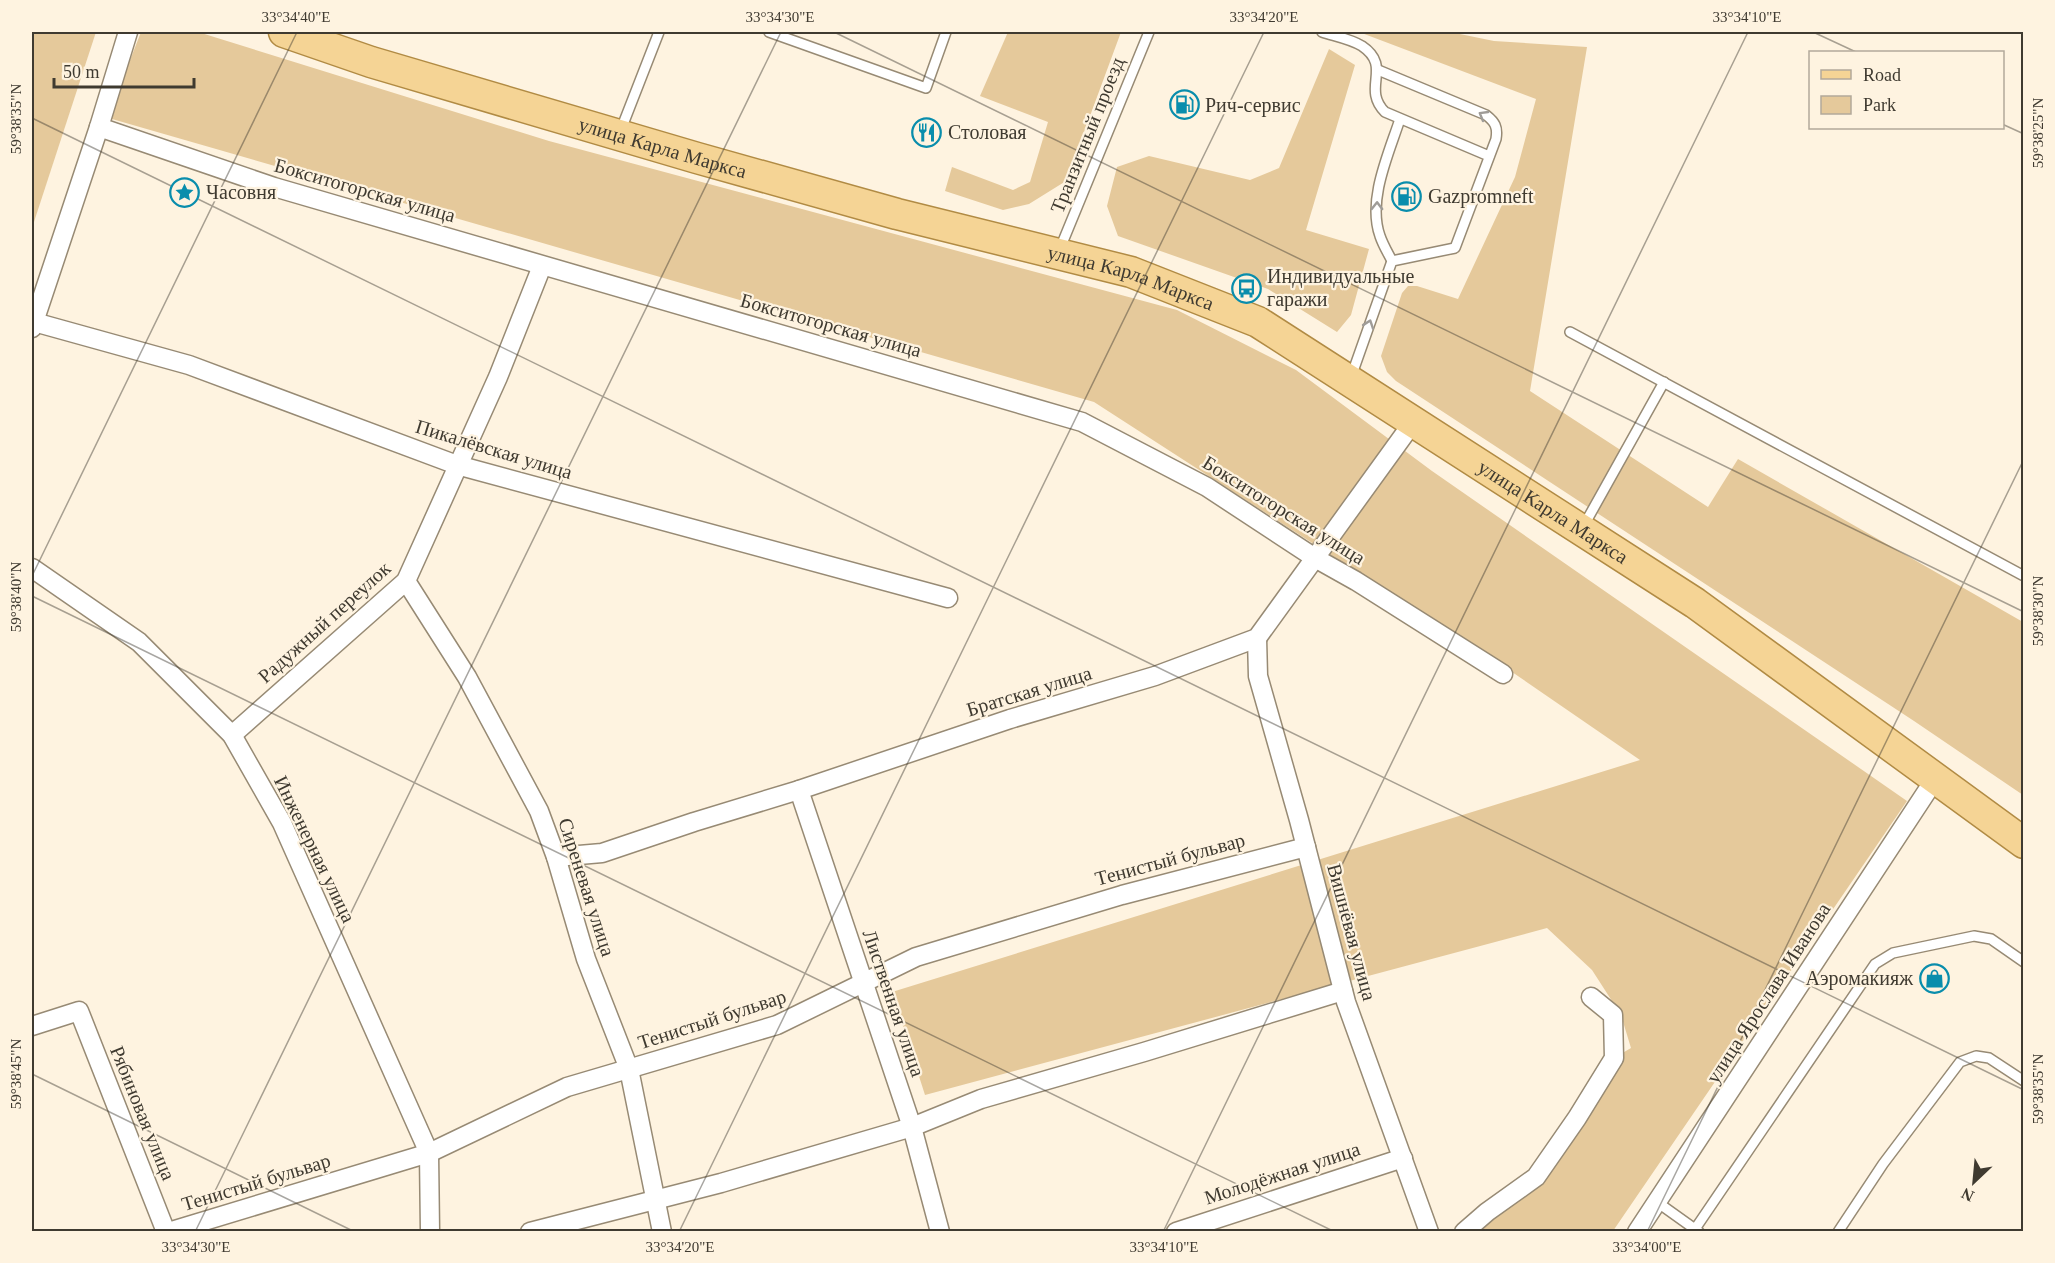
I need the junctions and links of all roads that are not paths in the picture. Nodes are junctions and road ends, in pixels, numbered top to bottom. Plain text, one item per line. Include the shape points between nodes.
1 (128, 32) edge
2 (284, 32) edge
3 (659, 32) edge
4 (770, 32) edge
5 (946, 32) edge
6 (1149, 32) edge
7 (1322, 32) edge
8 (1378, 70) junction
9 (1400, 118) junction
10 (99, 127) junction
11 (619, 134) junction
12 (1489, 156) junction
13 (1058, 252) junction
14 (1392, 261) junction
15 (542, 266) junction
16 (33, 325) edge
17 (1570, 332) dead end
18 (1350, 380) junction
19 (1664, 382) junction
20 (1414, 421) junction
21 (457, 465) junction
22 (1581, 529) junction
23 (1315, 558) junction
24 (32, 568) edge
25 (2024, 576) edge
26 (406, 581) junction
27 (948, 598) dead end
28 (1257, 638) junction
29 (1503, 674) dead end
30 (232, 735) junction
31 (1935, 779) junction
32 (799, 790) junction
33 (2024, 843) edge
34 (1306, 847) junction
35 (556, 857) junction
36 (2024, 962) edge
37 (863, 983) junction
38 (1343, 991) junction
39 (1591, 997) dead end
40 (32, 1026) edge
41 (629, 1069) junction
42 (2024, 1081) edge
43 (912, 1127) junction
44 (429, 1153) junction
45 (1403, 1158) junction
46 (656, 1200) junction
47 (1657, 1202) junction
48 (1696, 1231) edge
49 (167, 1232) edge
50 (430, 1232) edge
51 (530, 1232) edge
52 (662, 1232) edge
53 (940, 1232) edge
54 (1176, 1232) edge
55 (1429, 1232) edge
56 (1464, 1232) edge
57 (1637, 1232) edge
58 (1838, 1232) edge

1 - 10 street
2 - 11 main road, улица Карла Маркса via 371,62
3 - 11 lane
4 - 5 lane via 926,88
6 - 13 lane, Транзитный проезд
7 - 8 lane via 1362,46
8 - 9 lane via 1374,94 1377,104 1384,112
12 -> 8 lane via 1497,130 1486,115
9 - 12 lane
14 -> 9 lane via 1379,235 1376,213 1377,196
10 - 15 street, Бокситогорская улица via 274,187
10 - 16 street
11 - 13 main road, улица Карла Маркса via 897,214
12 - 14 lane via 1455,248
13 - 18 main road, улица Карла Маркса via 1131,272 1258,322
18 -> 14 lane
15 - 21 street, Радужный переулок via 498,377
15 - 23 street, Бокситогорская улица via 1082,422 1207,487
16 - 21 street, Пикалёвская улица via 189,365
17 - 19 lane
18 - 20 main road, улица Карла Маркса
19 - 22 lane
19 - 25 lane
20 - 22 main road, улица Карла Маркса
20 - 23 street
21 - 26 street, Радужный переулок
21 - 27 street, Пикалёвская улица
22 - 31 main road, улица Карла Маркса via 1695,603
23 - 28 street
23 - 29 street, Бокситогорская улица
24 - 30 street, Инженерная улица via 139,642
26 - 30 street, Радужный переулок
26 - 35 street, Сиреневая улица via 467,677 538,811
28 - 32 street, Братская улица via 1155,676 1010,719
28 - 34 street, Вишнёвая улица via 1258,676
30 - 44 street, Инженерная улица via 282,823
31 - 33 main road, улица Карла Маркса
31 - 47 street, улица Ярослава Иванова
32 - 35 street, Братская улица via 602,854
32 - 37 street, Лиственная улица
34 - 37 street, Тенистый бульвар via 1122,895 916,957
34 - 38 street, Вишнёвая улица
35 - 41 street, Сиреневая улица via 586,958
36 - 48 lane via 1990,939 1974,936 1893,953 1875,964
37 - 41 street, Тенистый бульвар via 777,1025
37 - 43 street, Лиственная улица
38 - 43 street via 981,1100
38 - 45 street, Вишнёвая улица
39 - 56 street via 1613,1016 1614,1058 1536,1177
40 - 49 street, Рябиновая улица via 79,1011
41 - 44 street, Тенистый бульвар via 567,1087
41 - 46 street, Сиреневая улица
42 - 58 lane via 1989,1058 1976,1056 1960,1062 1882,1164
43 - 46 street
43 - 53 street, Лиственная улица
44 - 49 street, Тенистый бульвар
44 - 50 street, Инженерная улица
45 - 54 street, Молодёжная улица
45 - 55 street, Вишнёвая улица
46 - 51 street
46 - 52 street, Сиреневая улица
47 - 48 lane
47 - 57 street, улица Ярослава Иванова

